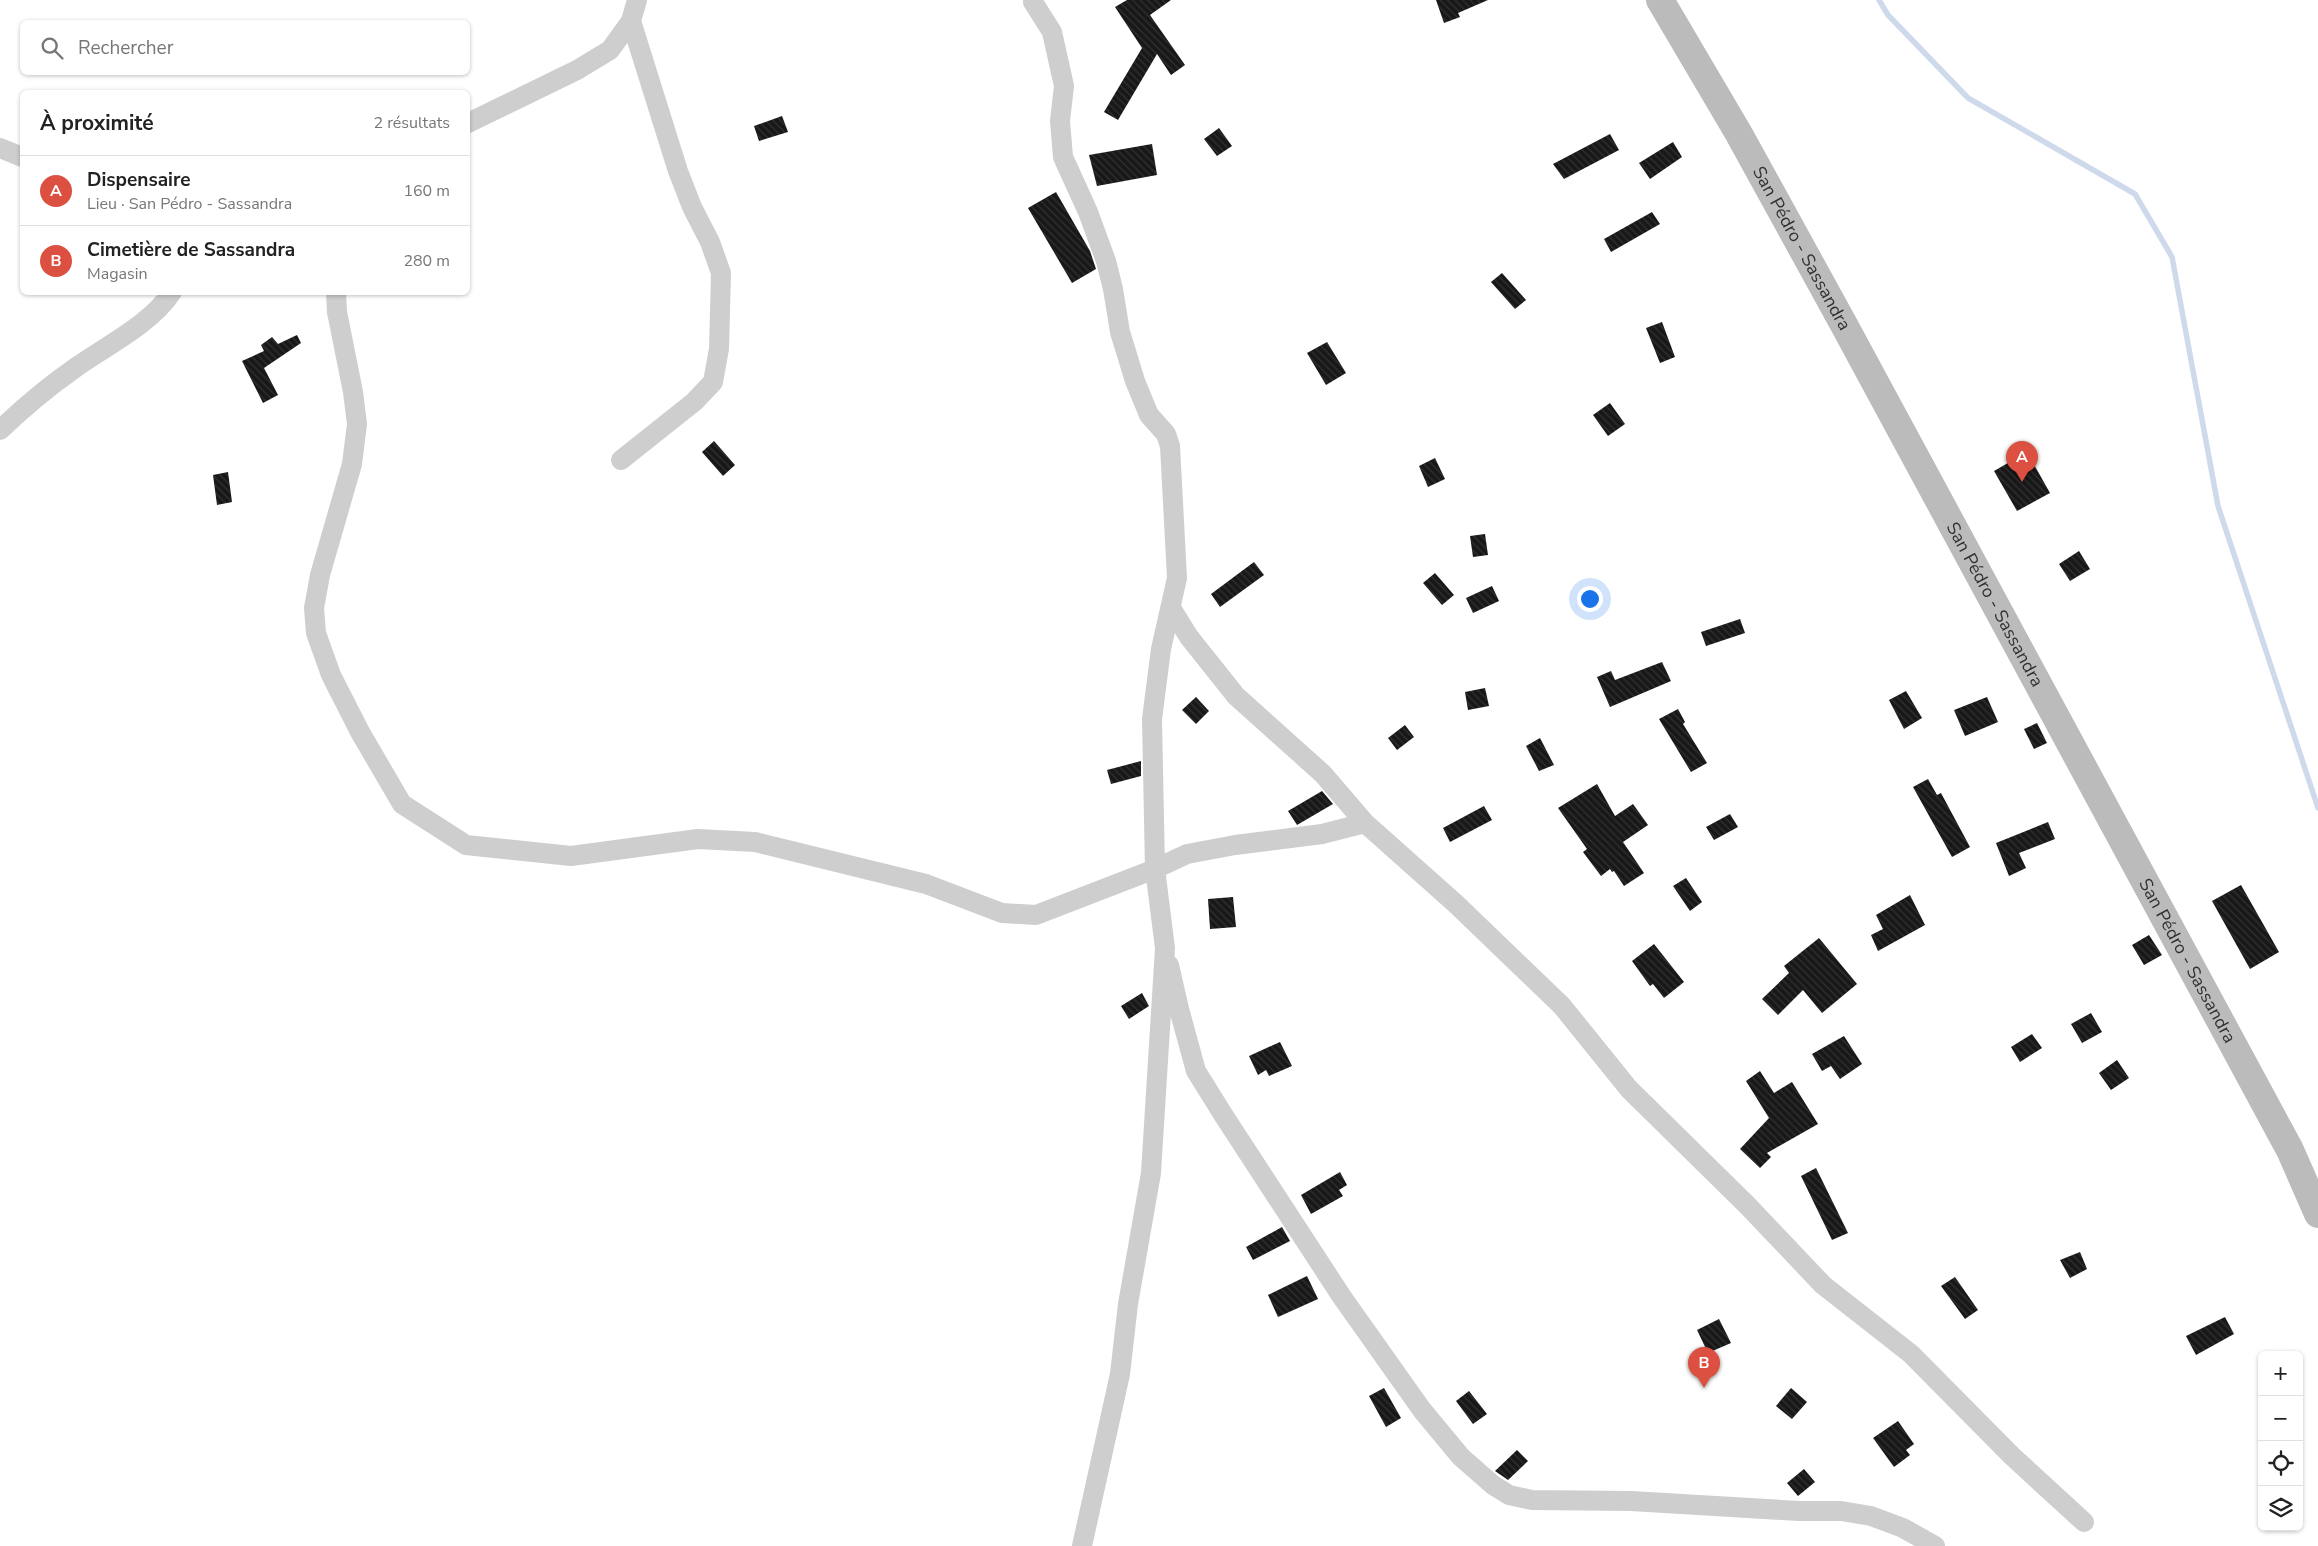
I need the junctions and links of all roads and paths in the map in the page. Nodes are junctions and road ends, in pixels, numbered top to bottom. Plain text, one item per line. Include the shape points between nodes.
1 (637, 0) edge
2 (1660, 0) edge
3 (1033, 2) dead end
4 (631, 21) junction
5 (470, 122) edge
6 (0, 148) edge
7 (20, 156) edge
8 (170, 295) edge
9 (336, 295) edge
10 (0, 430) edge
11 (621, 460) dead end
12 (1172, 608) junction
13 (1365, 823) junction
14 (1155, 869) junction
15 (1165, 948) junction
16 (2318, 1214) edge
17 (2084, 1522) dead end
18 (1082, 1546) edge
19 (1935, 1546) edge

1 - 4 street
2 - 16 main road, San Pédro - Sassandra via 1739,134 1848,331 2285,1141
3 - 12 street via 1052,32 1064,86 1060,121 1063,157 1106,261 1120,332 1135,381 1149,415 1166,434 1170,446 1178,578
4 - 5 street via 610,50
4 - 11 street via 678,171 721,272 719,349 713,382 694,402
6 - 7 street
8 - 10 street via 165,303 128,333 34,397
9 - 14 street via 357,424 352,464 320,575 314,608 316,634 331,675 402,804 466,845 571,856 698,839 755,842 926,884 1002,913 1036,915
12 - 13 street via 1189,637 1236,696 1323,774
12 - 14 street via 1161,649 1152,719
13 - 14 street via 1322,834 1187,854
13 - 17 street via 1456,904 1562,1006 1629,1089 1823,1285 1911,1354 2012,1456
14 - 15 street
15 - 18 street via 1151,1173 1129,1295 1120,1374
15 - 19 street via 1196,1071 1342,1298 1422,1410 1461,1457 1493,1484 1509,1495 1532,1500 1631,1501 1841,1511 1871,1516 1903,1528

